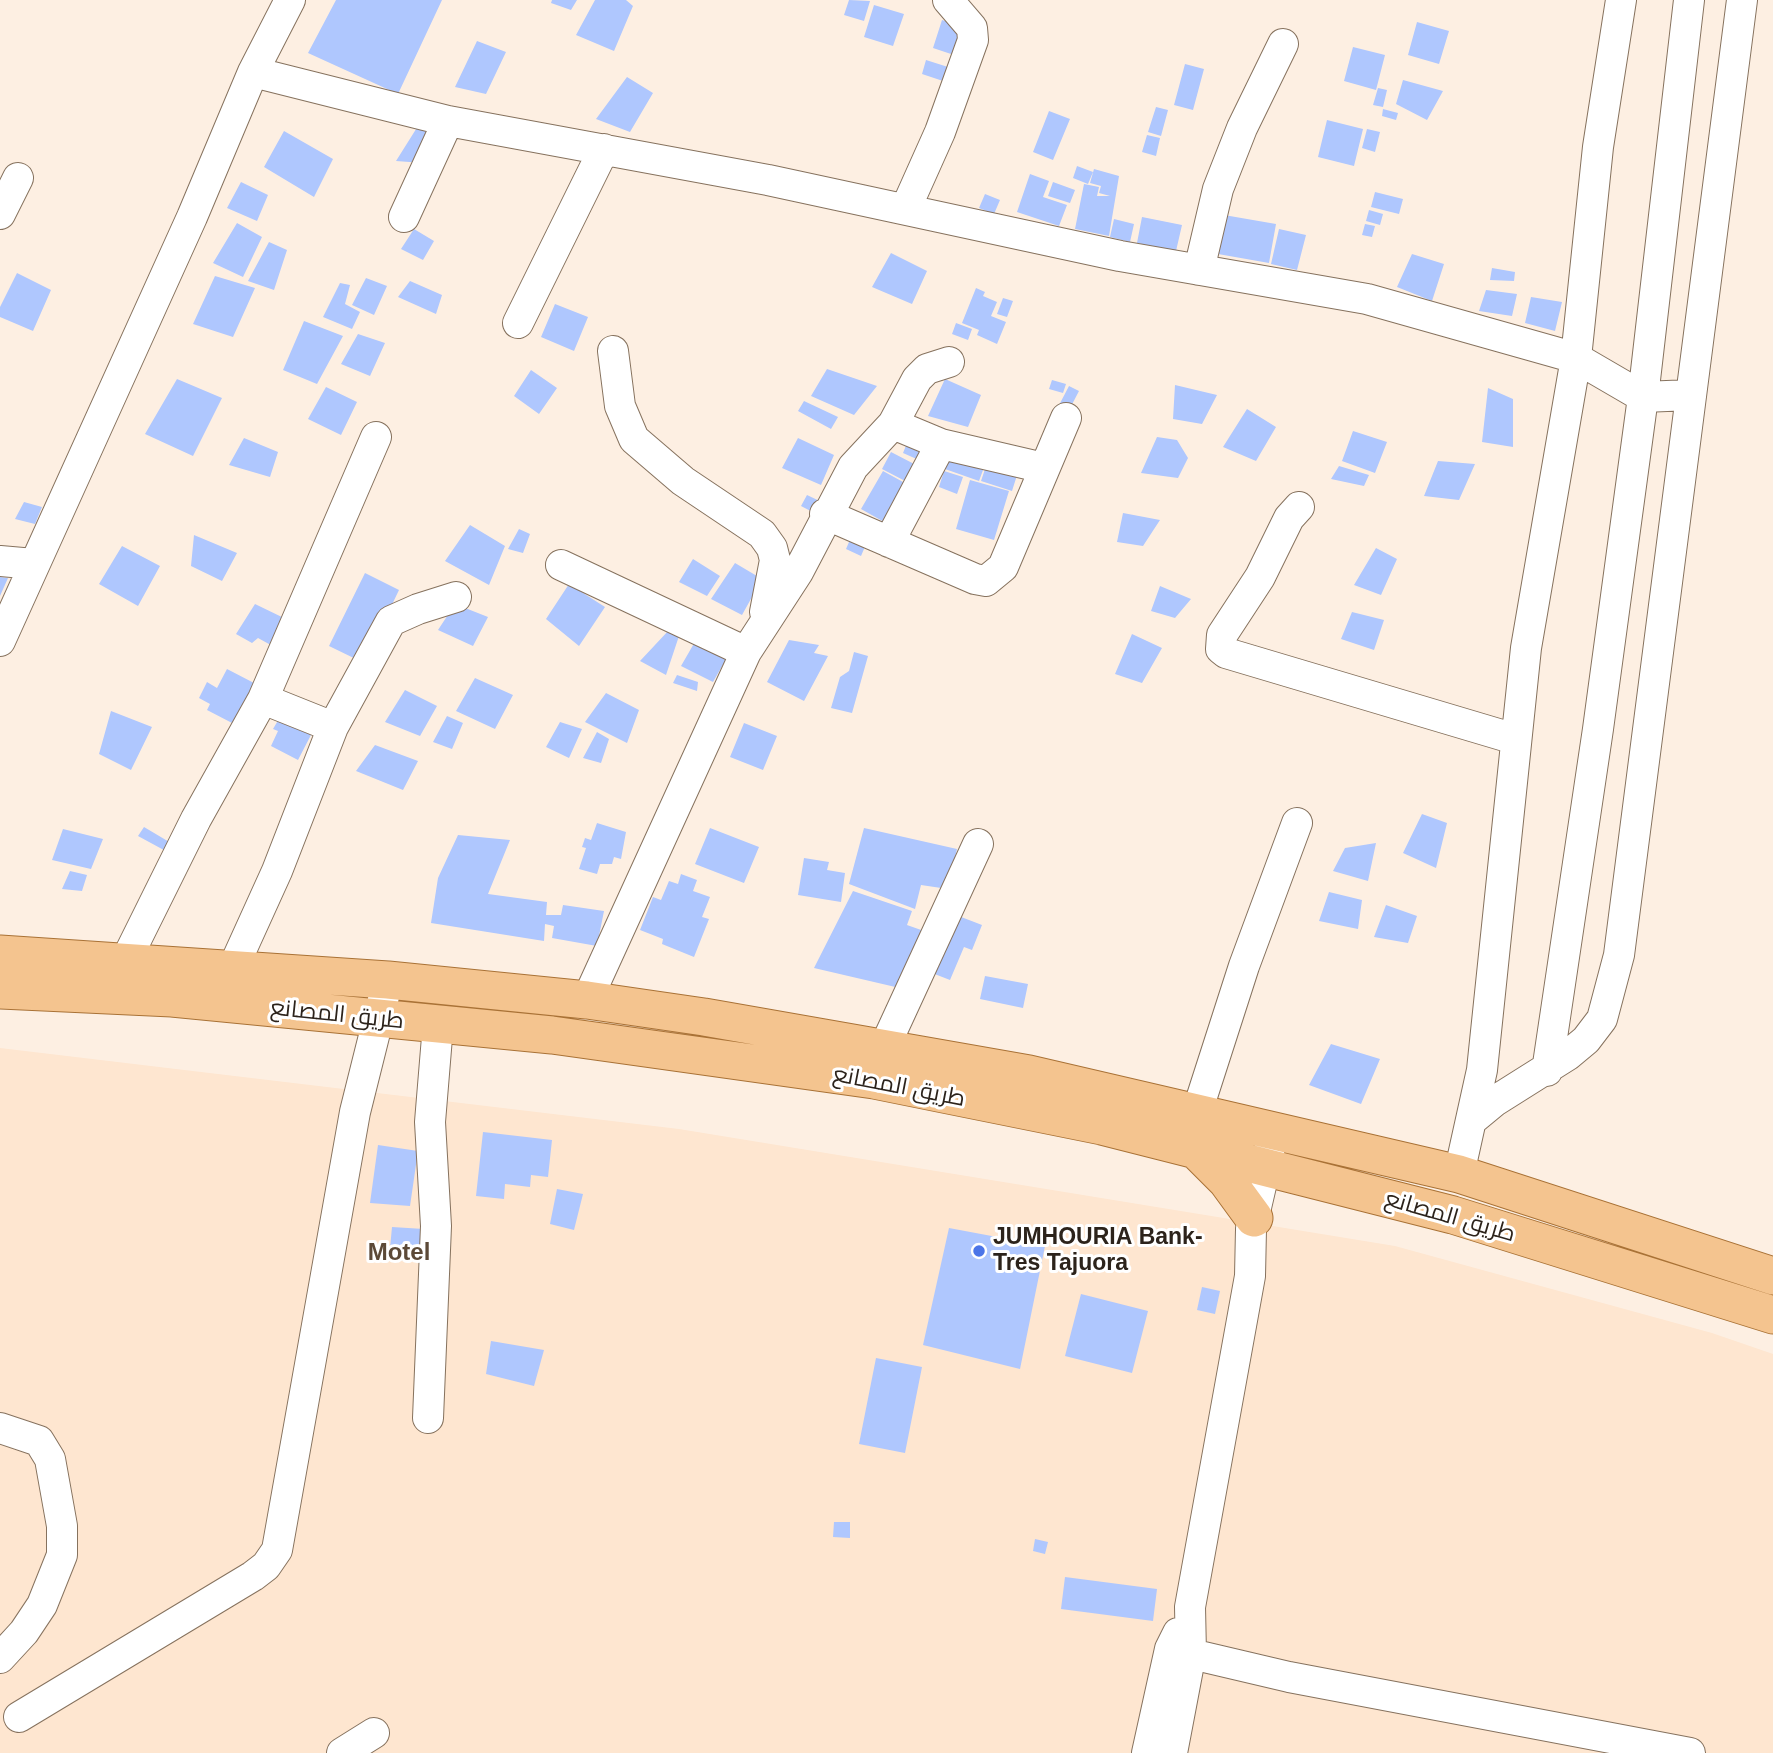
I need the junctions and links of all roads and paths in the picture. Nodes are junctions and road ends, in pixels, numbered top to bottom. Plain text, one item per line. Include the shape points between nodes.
1 (290, 0) edge
2 (948, 0) edge
3 (1621, 0) edge
4 (1689, 0) edge
5 (1742, 0) edge
6 (1283, 44) dead end
7 (253, 72) junction
8 (447, 121) junction
9 (604, 149) junction
10 (18, 177) dead end
11 (906, 208) junction
12 (0, 214) edge
13 (404, 217) dead end
14 (1199, 270) junction
15 (518, 323) dead end
16 (614, 351) dead end
17 (1576, 358) junction
18 (949, 362) dead end
19 (1691, 395) junction
20 (1643, 397) junction
21 (1066, 418) dead end
22 (893, 424) junction
23 (376, 437) dead end
24 (941, 444) junction
25 (1044, 468) junction
26 (1299, 507) dead end
27 (825, 514) junction
28 (889, 542) junction
29 (0, 561) edge
30 (34, 564) junction
31 (561, 565) dead end
32 (456, 597) dead end
33 (762, 626) junction
34 (0, 641) edge
35 (746, 652) junction
36 (264, 699) junction
37 (334, 727) junction
38 (1516, 739) junction
39 (1297, 823) dead end
40 (978, 844) dead end
41 (0, 954) edge
42 (126, 960) junction
43 (233, 968) junction
44 (388, 979) junction
45 (0, 990) edge
46 (587, 1000) junction
47 (377, 1020) junction
48 (438, 1025) junction
49 (884, 1048) junction
50 (1547, 1070) junction
51 (1197, 1112) junction
52 (1472, 1120) junction
53 (1284, 1133) junction
54 (1197, 1151) junction
55 (1275, 1171) junction
56 (1459, 1174) junction
57 (1254, 1218) junction
58 (1250, 1276) junction
59 (1773, 1276) edge
60 (1773, 1315) edge
61 (428, 1418) dead end
62 (0, 1428) edge
63 (1181, 1651) junction
64 (0, 1658) edge
65 (19, 1717) dead end
66 (374, 1733) dead end
67 (342, 1753) edge
68 (1147, 1753) edge
69 (1172, 1753) edge
70 (1690, 1753) edge

1 - 7 street
2 - 11 street via 972,28 973,40
3 - 17 street via 1598,147
4 - 20 street
5 - 19 street
6 - 14 street via 1218,189
7 - 8 street
7 - 30 street
8 - 9 street
8 - 13 street
9 - 11 street
9 - 15 street
10 - 12 street
11 - 14 street
14 - 17 street via 1367,299
16 - 33 street via 620,406 634,439 683,481 762,534 772,548 775,560
17 - 20 street
17 - 38 street via 1528,634
18 - 22 street via 927,369 916,379
19 - 20 street
19 - 50 street via 1619,956 1602,1019 1586,1040
20 - 50 street
21 - 25 street
22 - 24 street
22 - 27 street via 853,467
23 - 36 street
24 - 25 street
24 - 28 street
25 - 28 street via 1003,567 986,581
26 - 38 street via 1222,635 1221,649
27 - 28 street
27 - 33 street via 798,572
29 - 30 street
30 - 34 street
31 - 35 street
32 - 37 street via 391,621
33 - 35 street
35 - 46 street
36 - 37 street
36 - 42 street via 196,819
37 - 43 street
38 - 52 street via 1482,1070
39 - 51 street
40 - 49 street
41 - 42 main road, طريق المصانع
42 - 43 main road, طريق المصانع
43 - 44 main road, طريق المصانع
44 - 46 main road, طريق المصانع
44 - 47 street
45 - 47 main road, طريق المصانع via 172,998
46 - 49 main road, طريق المصانع
47 - 48 main road, طريق المصانع
47 - 65 street via 355,1112 277,1550 253,1576
48 - 54 main road, طريق المصانع via 693,1053 874,1080 1102,1126
48 - 61 street via 430,1122 436,1226
49 - 51 main road, طريق المصانع via 1041,1076
50 - 52 street
51 - 53 main road, طريق المصانع
52 - 56 street
53 - 55 street
53 - 56 main road, طريق المصانع
54 - 55 main road, طريق المصانع
54 - 57 main road
55 - 57 street
55 - 58 street via 1270,1233
55 - 60 main road, طريق المصانع via 1453,1215
56 - 59 main road, طريق المصانع
57 - 58 street
58 - 63 street
62 - 64 street via 39,1441 50,1459 62,1526 62,1555 42,1605
63 - 68 street
63 - 69 street
63 - 70 street via 1289,1677
66 - 67 street

